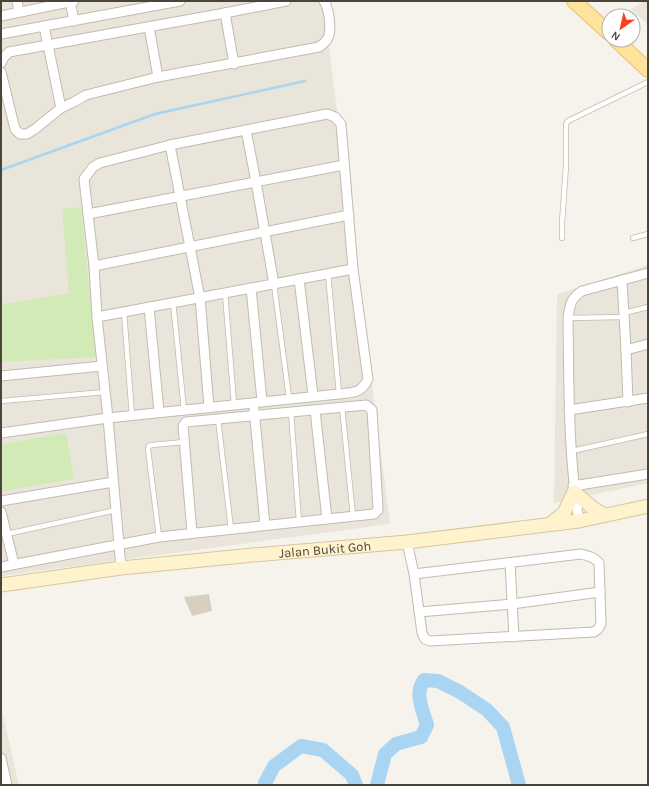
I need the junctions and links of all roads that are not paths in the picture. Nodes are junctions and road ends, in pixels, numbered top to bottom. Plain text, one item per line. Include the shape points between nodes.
1 (17, 1) edge
2 (72, 1) edge
3 (180, 1) edge
4 (286, 1) edge
5 (324, 1) edge
6 (574, 1) edge
7 (44, 4) edge
8 (20, 12) junction
9 (225, 13) junction
10 (1, 16) edge
11 (74, 21) junction
12 (44, 26) junction
13 (601, 26) edge
14 (150, 27) junction
15 (1, 34) edge
16 (48, 45) junction
17 (625, 48) edge
18 (1, 63) edge
19 (234, 64) junction
20 (648, 70) edge
21 (1, 72) edge
22 (158, 77) junction
23 (648, 82) edge
24 (61, 108) junction
25 (246, 130) junction
26 (170, 145) junction
27 (344, 165) junction
28 (256, 182) junction
29 (180, 195) junction
30 (88, 214) junction
31 (349, 215) junction
32 (266, 232) junction
33 (648, 234) edge
34 (562, 238) dead end
35 (633, 238) dead end
36 (190, 246) junction
37 (94, 266) junction
38 (353, 269) junction
39 (648, 273) edge
40 (328, 274) junction
41 (299, 279) junction
42 (622, 280) junction
43 (274, 284) junction
44 (251, 288) junction
45 (225, 293) junction
46 (200, 298) junction
47 (173, 302) junction
48 (149, 307) junction
49 (648, 307) edge
50 (124, 312) junction
51 (624, 315) junction
52 (97, 316) junction
53 (568, 318) junction
54 (648, 344) edge
55 (626, 350) junction
56 (102, 366) junction
57 (1, 376) edge
58 (105, 392) junction
59 (338, 394) junction
60 (313, 396) junction
61 (289, 398) junction
62 (648, 398) edge
63 (1, 401) edge
64 (258, 401) junction
65 (628, 402) junction
66 (234, 404) junction
67 (209, 407) junction
68 (342, 407) junction
69 (184, 410) junction
70 (315, 410) junction
71 (569, 410) junction
72 (159, 412) junction
73 (291, 412) junction
74 (254, 415) junction
75 (132, 416) junction
76 (108, 418) junction
77 (218, 419) junction
78 (1, 433) edge
79 (648, 434) edge
80 (184, 442) junction
81 (571, 451) junction
82 (648, 474) edge
83 (113, 482) junction
84 (574, 489) junction
85 (1, 501) edge
86 (648, 506) edge
87 (116, 510) junction
88 (1, 512) edge
89 (605, 515) junction
90 (353, 516) junction
91 (327, 518) junction
92 (579, 521) junction
93 (299, 522) junction
94 (550, 524) junction
95 (264, 525) junction
96 (231, 529) junction
97 (192, 533) junction
98 (7, 534) junction
99 (159, 537) junction
100 (407, 542) junction
101 (119, 545) junction
102 (510, 563) junction
103 (14, 564) junction
104 (1, 567) edge
105 (120, 568) junction
106 (414, 574) junction
107 (1, 585) edge
108 (600, 592) junction
109 (512, 604) junction
110 (420, 612) junction
111 (514, 637) junction
112 (1, 758) edge
113 (4, 779) edge

1 - 8 street
2 - 7 street
2 - 11 street
3 - 11 street
4 - 9 street
5 - 19 street via 330,29 329,36 322,45
6 - 13 main road
7 - 8 street
8 - 10 street
9 - 14 street
9 - 19 street
11 - 12 street
12 - 15 street
12 - 16 street
14 - 16 street
14 - 22 street
16 - 18 street via 9,52
16 - 24 street
17 - 20 main road
19 - 22 street
21 - 24 street via 15,129 20,134 27,134 35,129
22 - 24 street via 86,94
23 - 34 lane via 568,120
25 - 26 street
25 - 27 street via 331,115 341,124
25 - 28 street
26 - 29 street
26 - 30 street via 93,166 84,178
27 - 28 street
27 - 31 street
28 - 29 street
28 - 32 street
29 - 30 street
29 - 36 street
30 - 37 street
31 - 32 street
31 - 38 street
32 - 36 street
32 - 43 street
33 - 35 lane
36 - 37 street
36 - 46 street
37 - 52 street
38 - 40 street
38 - 59 street via 368,379 360,391
39 - 42 street
40 - 41 street
40 - 59 lane
41 - 43 street
41 - 60 street
42 - 51 street
42 - 53 street via 582,291 574,296
43 - 44 street
43 - 61 lane
44 - 45 street
44 - 64 street
45 - 46 street
45 - 66 lane
46 - 47 street
46 - 67 street
47 - 48 street
47 - 69 lane
48 - 50 street
48 - 72 street
49 - 51 lane
50 - 52 street
50 - 75 lane
51 - 53 lane
51 - 55 street
52 - 56 street
53 - 71 street
54 - 55 street
55 - 65 street
56 - 57 street
56 - 58 street
58 - 63 lane
58 - 76 street
59 - 60 street
60 - 61 street
61 - 64 street
62 - 65 street
64 - 66 street
64 - 74 street
65 - 71 street
66 - 67 street
67 - 69 street
68 - 70 street
68 - 90 lane
68 - 90 street via 366,405 372,410 378,510 374,514
69 - 72 street
70 - 73 street
70 - 91 street
71 - 81 street
72 - 75 street
73 - 74 street
73 - 93 lane
74 - 77 street
74 - 95 street
75 - 76 street
76 - 78 street
76 - 83 street
77 - 80 street via 186,422 183,426
77 - 96 lane
79 - 81 lane
80 - 97 street
80 - 99 lane via 152,445 148,449
81 - 84 street
82 - 84 street
83 - 85 street
83 - 87 street
84 - 89 main road via 594,509
84 - 92 street
84 - 94 main road via 564,513
86 - 89 main road, Jalan Bukit Goh
87 - 98 lane
87 - 101 street
88 - 98 street
89 - 92 main road, Jalan Bukit Goh
90 - 91 street
91 - 93 street
92 - 94 main road, Jalan Bukit Goh
93 - 95 street
94 - 100 main road, Jalan Bukit Goh
95 - 96 street
96 - 97 street
97 - 99 street
98 - 103 street
99 - 101 street
100 - 105 main road, Jalan Bukit Goh
100 - 106 street
101 - 103 street
101 - 105 street
102 - 106 street
102 - 108 street via 581,554 589,556 599,563
102 - 109 street
103 - 104 street
105 - 107 main road, Jalan Bukit Goh
106 - 110 street
108 - 109 street
108 - 111 street via 601,624 594,632
109 - 110 street
109 - 111 street
110 - 111 street via 422,633 425,639 430,641
112 - 113 street

